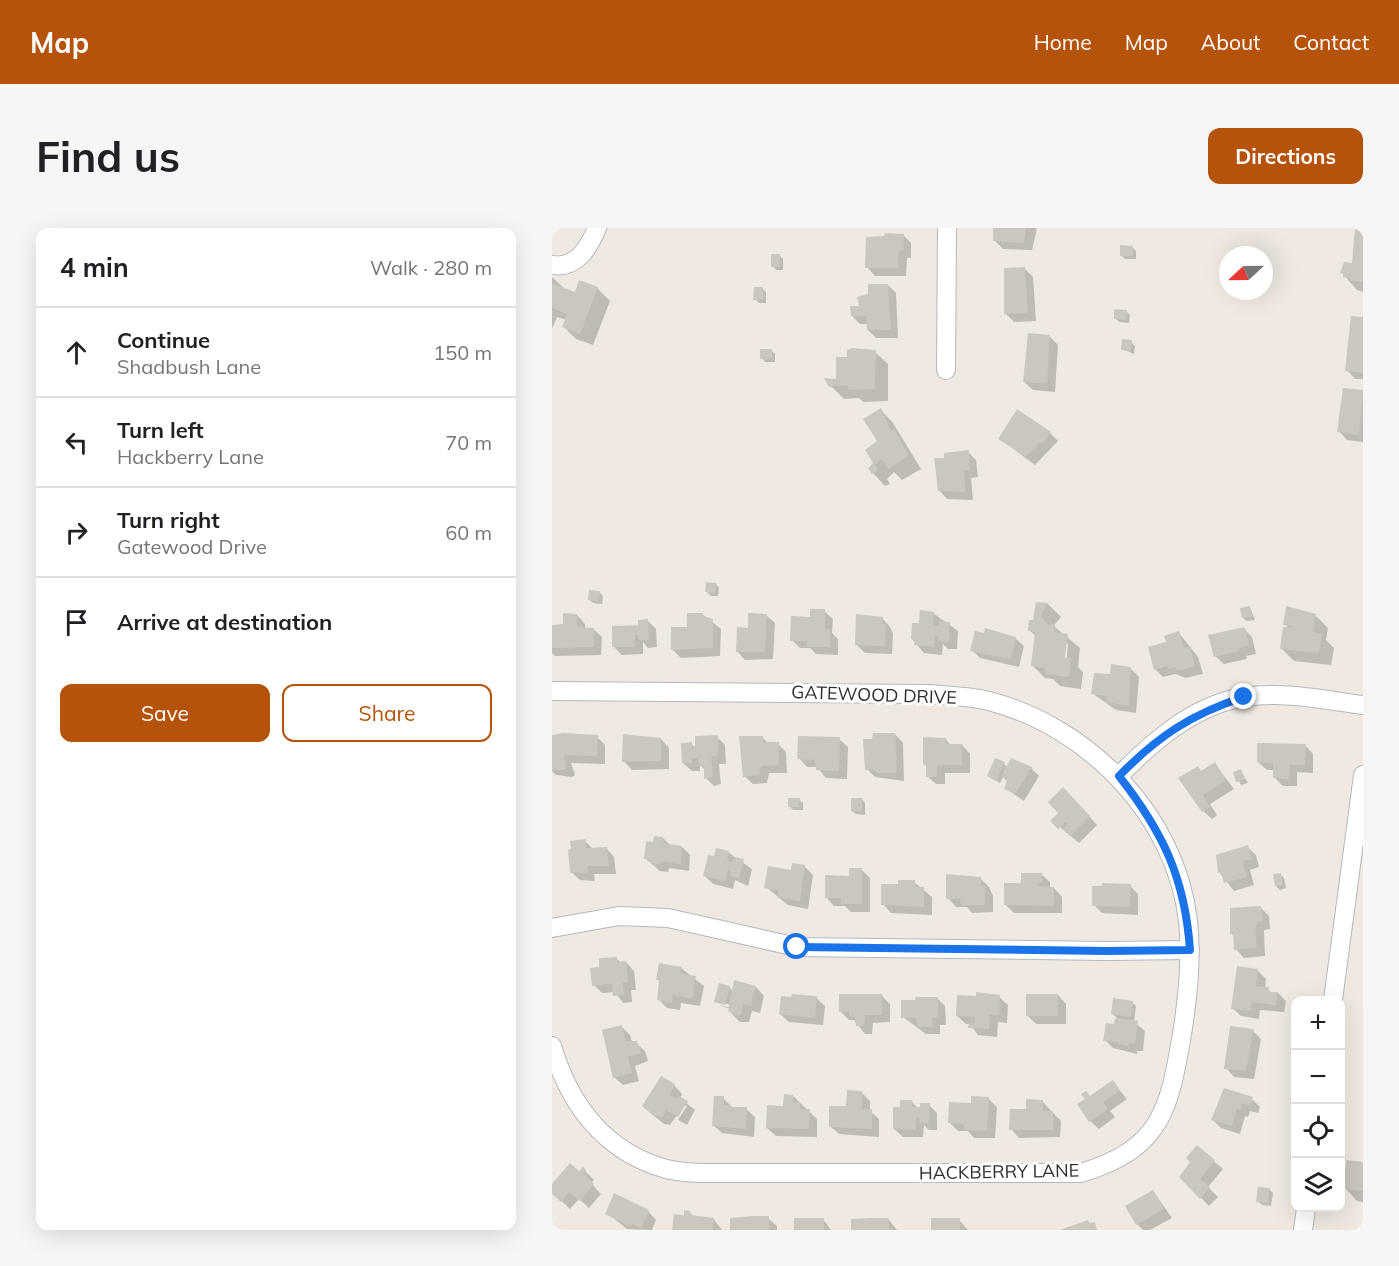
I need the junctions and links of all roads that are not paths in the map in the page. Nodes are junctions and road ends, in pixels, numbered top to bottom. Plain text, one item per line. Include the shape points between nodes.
1 (597, 228) edge
2 (947, 228) edge
3 (552, 265) edge
4 (946, 370) dead end
5 (552, 691) edge
6 (1363, 705) edge
7 (1363, 775) edge
8 (1119, 776) junction
9 (552, 928) edge
10 (1190, 950) junction
11 (1334, 996) edge
12 (552, 1046) edge
13 (1305, 1212) edge
14 (1303, 1230) edge

1 - 3 street via 586,253 560,266
2 - 4 street
5 - 8 street, GATEWOOD DRIVE via 930,694 987,700 1023,712 1072,737
6 - 8 street via 1294,696 1244,697 1210,708 1172,728
7 - 11 street
8 - 10 street, HACKBERRY LANE via 1145,809 1168,850 1182,886
9 - 10 street via 619,916 668,918 797,947
10 - 12 street, HACKBERRY LANE via 1189,988 1172,1092 1162,1117 1130,1151 1081,1173 700,1173 663,1168 619,1147 588,1119 560,1073
13 - 14 street

